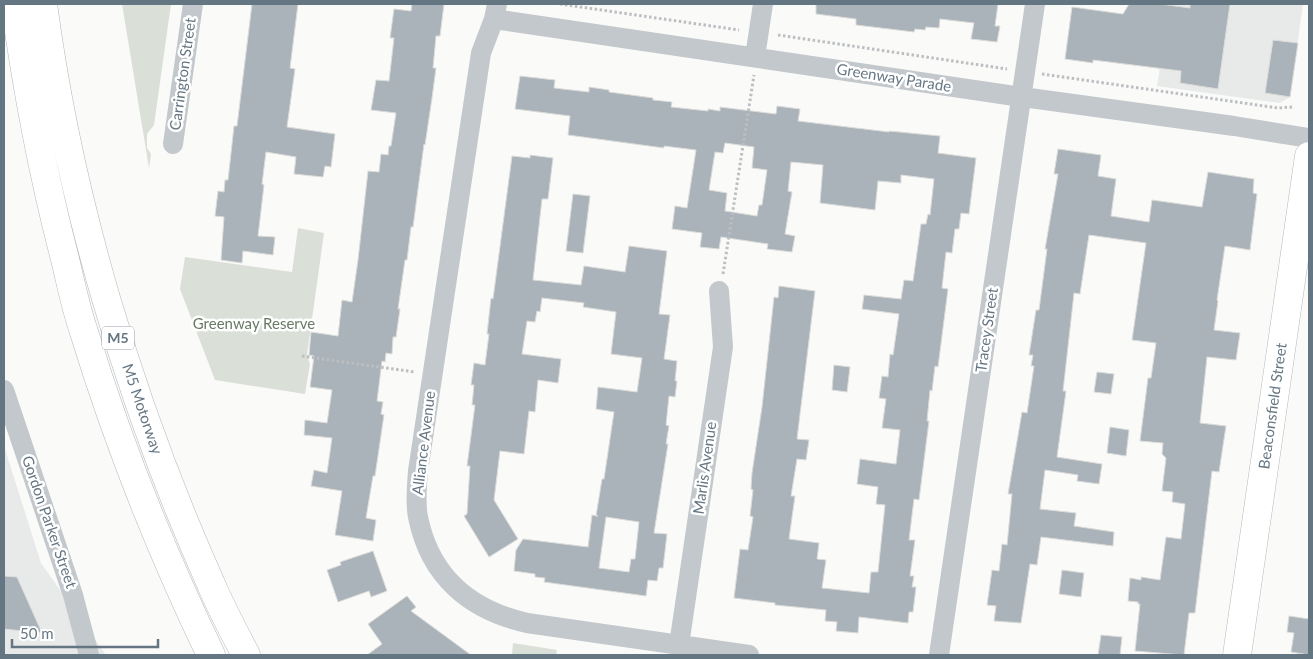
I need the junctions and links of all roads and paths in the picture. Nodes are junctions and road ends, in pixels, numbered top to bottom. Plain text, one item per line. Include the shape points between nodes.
1 (15, 4) edge
2 (43, 4) edge
3 (193, 4) edge
4 (560, 4) edge
5 (763, 4) edge
6 (1036, 4) edge
7 (495, 12) edge
8 (759, 33) junction
9 (755, 57) junction
10 (1026, 72) junction
11 (1022, 97) junction
12 (1292, 107) dead end
13 (1309, 138) edge
14 (173, 144) dead end
15 (1309, 156) edge
16 (719, 291) joint
17 (302, 356) dead end
18 (433, 375) junction
19 (4, 390) edge
20 (679, 645) junction
21 (89, 655) edge
22 (211, 655) edge
23 (246, 655) edge
24 (749, 655) edge
25 (939, 655) edge
26 (1237, 655) edge

1 - 22 main road, M5 Motorway / M5 via 49,197 83,331 125,454 185,602
2 - 23 main road, M5 Motorway / M5 via 50,59 80,201 118,337 158,457 211,585
3 - 14 street, Carrington Street
4 - 8 path
5 - 8 street
6 - 10 street, Tracey Street
7 - 9 street, Greenway Parade
7 - 18 street, Alliance Avenue via 480,53
8 - 9 street
8 - 10 path
9 - 11 street, Greenway Parade
9 - 16 path
10 - 11 street, Tracey Street
10 - 12 path via 1278,108
11 - 13 street, Greenway Parade
11 - 25 street, Tracey Street
15 - 26 main road, Beaconsfield Street
16 - 20 street, Marlis Avenue via 723,347
17 - 18 path
18 - 20 street, Alliance Avenue via 418,471 418,516 423,538 448,579 465,597 506,618
19 - 21 street, Gordon Parker Street via 73,595
20 - 24 street, Alliance Avenue

